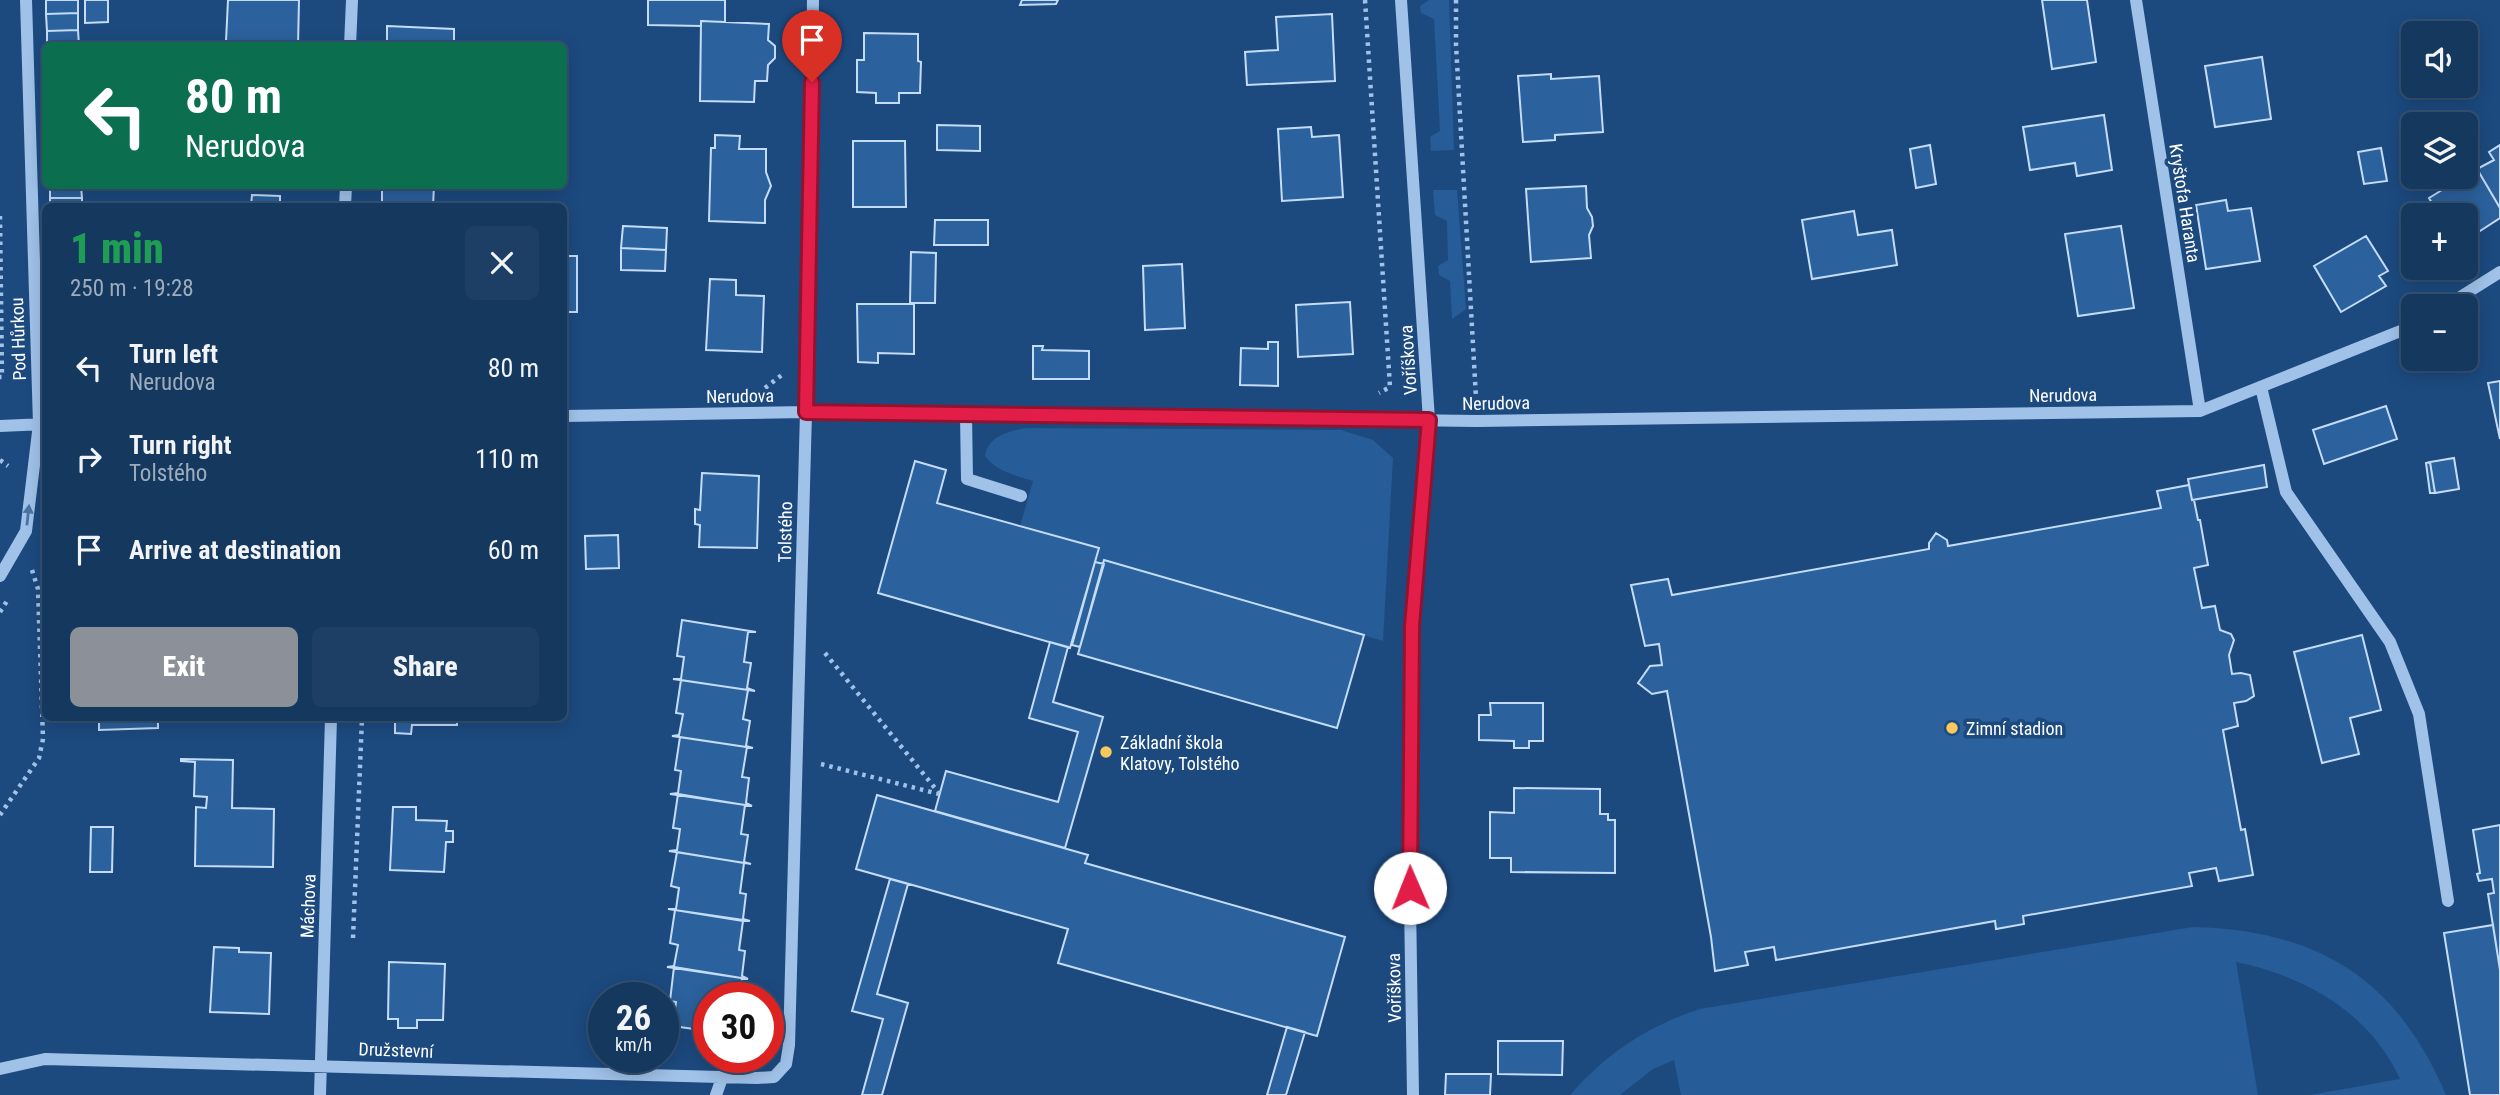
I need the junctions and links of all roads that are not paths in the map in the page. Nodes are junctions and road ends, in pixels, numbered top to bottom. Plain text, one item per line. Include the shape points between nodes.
1 (26, 0) edge
2 (352, 0) edge
3 (813, 0) edge
4 (1401, 0) edge
5 (2136, 0) edge
6 (350, 42) edge
7 (2500, 272) edge
8 (2465, 294) edge
9 (2401, 332) edge
10 (2261, 387) junction
11 (2200, 411) junction
12 (806, 412) junction
13 (966, 414) junction
14 (567, 416) edge
15 (1429, 420) junction
16 (42, 424) edge
17 (0, 426) edge
18 (1021, 496) dead end
19 (0, 576) edge
20 (331, 721) edge
21 (2448, 901) dead end
22 (786, 1064) joint
23 (321, 1065) junction
24 (0, 1069) edge
25 (722, 1078) junction
26 (320, 1095) edge
27 (716, 1095) edge
28 (1413, 1095) edge

1 - 16 street, Pod Hůrkou
2 - 6 street
3 - 12 street, Tolstého
4 - 15 street, Voříškova
5 - 11 street, Kryštofa Haranta
7 - 8 street
9 - 10 street, Nerudova
10 - 11 street, Nerudova
10 - 21 street via 2286,492 2390,642 2419,714
11 - 15 street, Nerudova
12 - 13 street, Nerudova
12 - 14 street, Nerudova
12 - 22 street, Tolstého
13 - 15 street, Nerudova
13 - 18 street via 967,479
15 - 28 street, Voříškova via 1412,626
16 - 17 street
19 -> 16 street, Pod Hůrkou via 26,531
20 - 23 street, Máchova
22 - 25 street, Družstevní via 774,1077
23 - 24 street, Družstevní via 45,1059
23 - 25 street, Družstevní
23 - 26 street, Máchova
25 - 27 street

